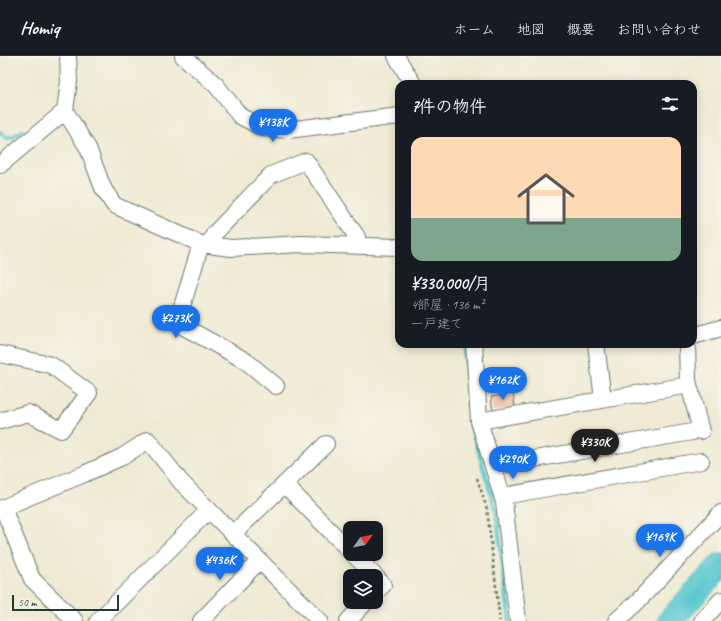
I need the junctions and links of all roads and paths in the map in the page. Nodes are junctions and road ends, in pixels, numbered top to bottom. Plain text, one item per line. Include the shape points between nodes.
1 (68, 56) edge
2 (184, 56) edge
3 (396, 56) edge
4 (411, 80) edge
5 (65, 110) junction
6 (395, 117) edge
7 (0, 165) edge
8 (205, 244) junction
9 (358, 246) junction
10 (395, 247) edge
11 (721, 328) edge
12 (697, 335) edge
13 (474, 348) edge
14 (596, 348) edge
15 (687, 348) edge
16 (0, 354) edge
17 (689, 385) junction
18 (276, 386) dead end
19 (603, 400) junction
20 (0, 421) edge
21 (479, 421) junction
22 (326, 444) dead end
23 (701, 461) dead end
24 (494, 466) junction
25 (477, 478) dead end
26 (285, 485) junction
27 (503, 496) junction
28 (721, 499) edge
29 (1, 508) edge
30 (209, 510) junction
31 (721, 513) edge
32 (705, 530) junction
33 (233, 534) junction
34 (343, 544) edge
35 (259, 561) junction
36 (360, 561) edge
37 (367, 569) edge
38 (721, 600) edge
39 (359, 609) edge
40 (75, 621) edge
41 (98, 621) edge
42 (201, 621) edge
43 (320, 621) edge
44 (348, 621) edge
45 (500, 621) edge
46 (518, 621) edge
47 (616, 621) edge
48 (702, 621) edge

1 - 5 street
2 - 6 street via 216,85 240,116 263,128 288,130
3 - 4 street
5 - 7 street
5 - 8 street via 88,148 103,188 114,205
8 - 9 street via 231,248 301,244
8 - 9 street via 271,175 306,161 357,237
8 - 18 street via 177,323 246,362
9 - 10 street
11 - 12 street
13 - 21 street
14 - 19 street
15 - 17 street
16 - 20 street via 51,365 89,393 61,430 28,413
17 - 19 street
17 - 24 street via 696,431
19 - 21 street
21 - 24 street
22 - 26 street
23 - 27 street
24 - 27 street
25 - 45 path via 487,509
26 - 33 street
26 - 34 street
27 - 46 street
28 - 32 street via 708,514
29 - 30 street via 84,474 148,440 180,482
29 - 40 street via 32,579
30 - 33 street
30 - 41 street
31 - 32 street
32 - 47 street
33 - 35 street
35 - 42 street
35 - 43 street
36 - 37 street
38 - 48 street
39 - 44 street

